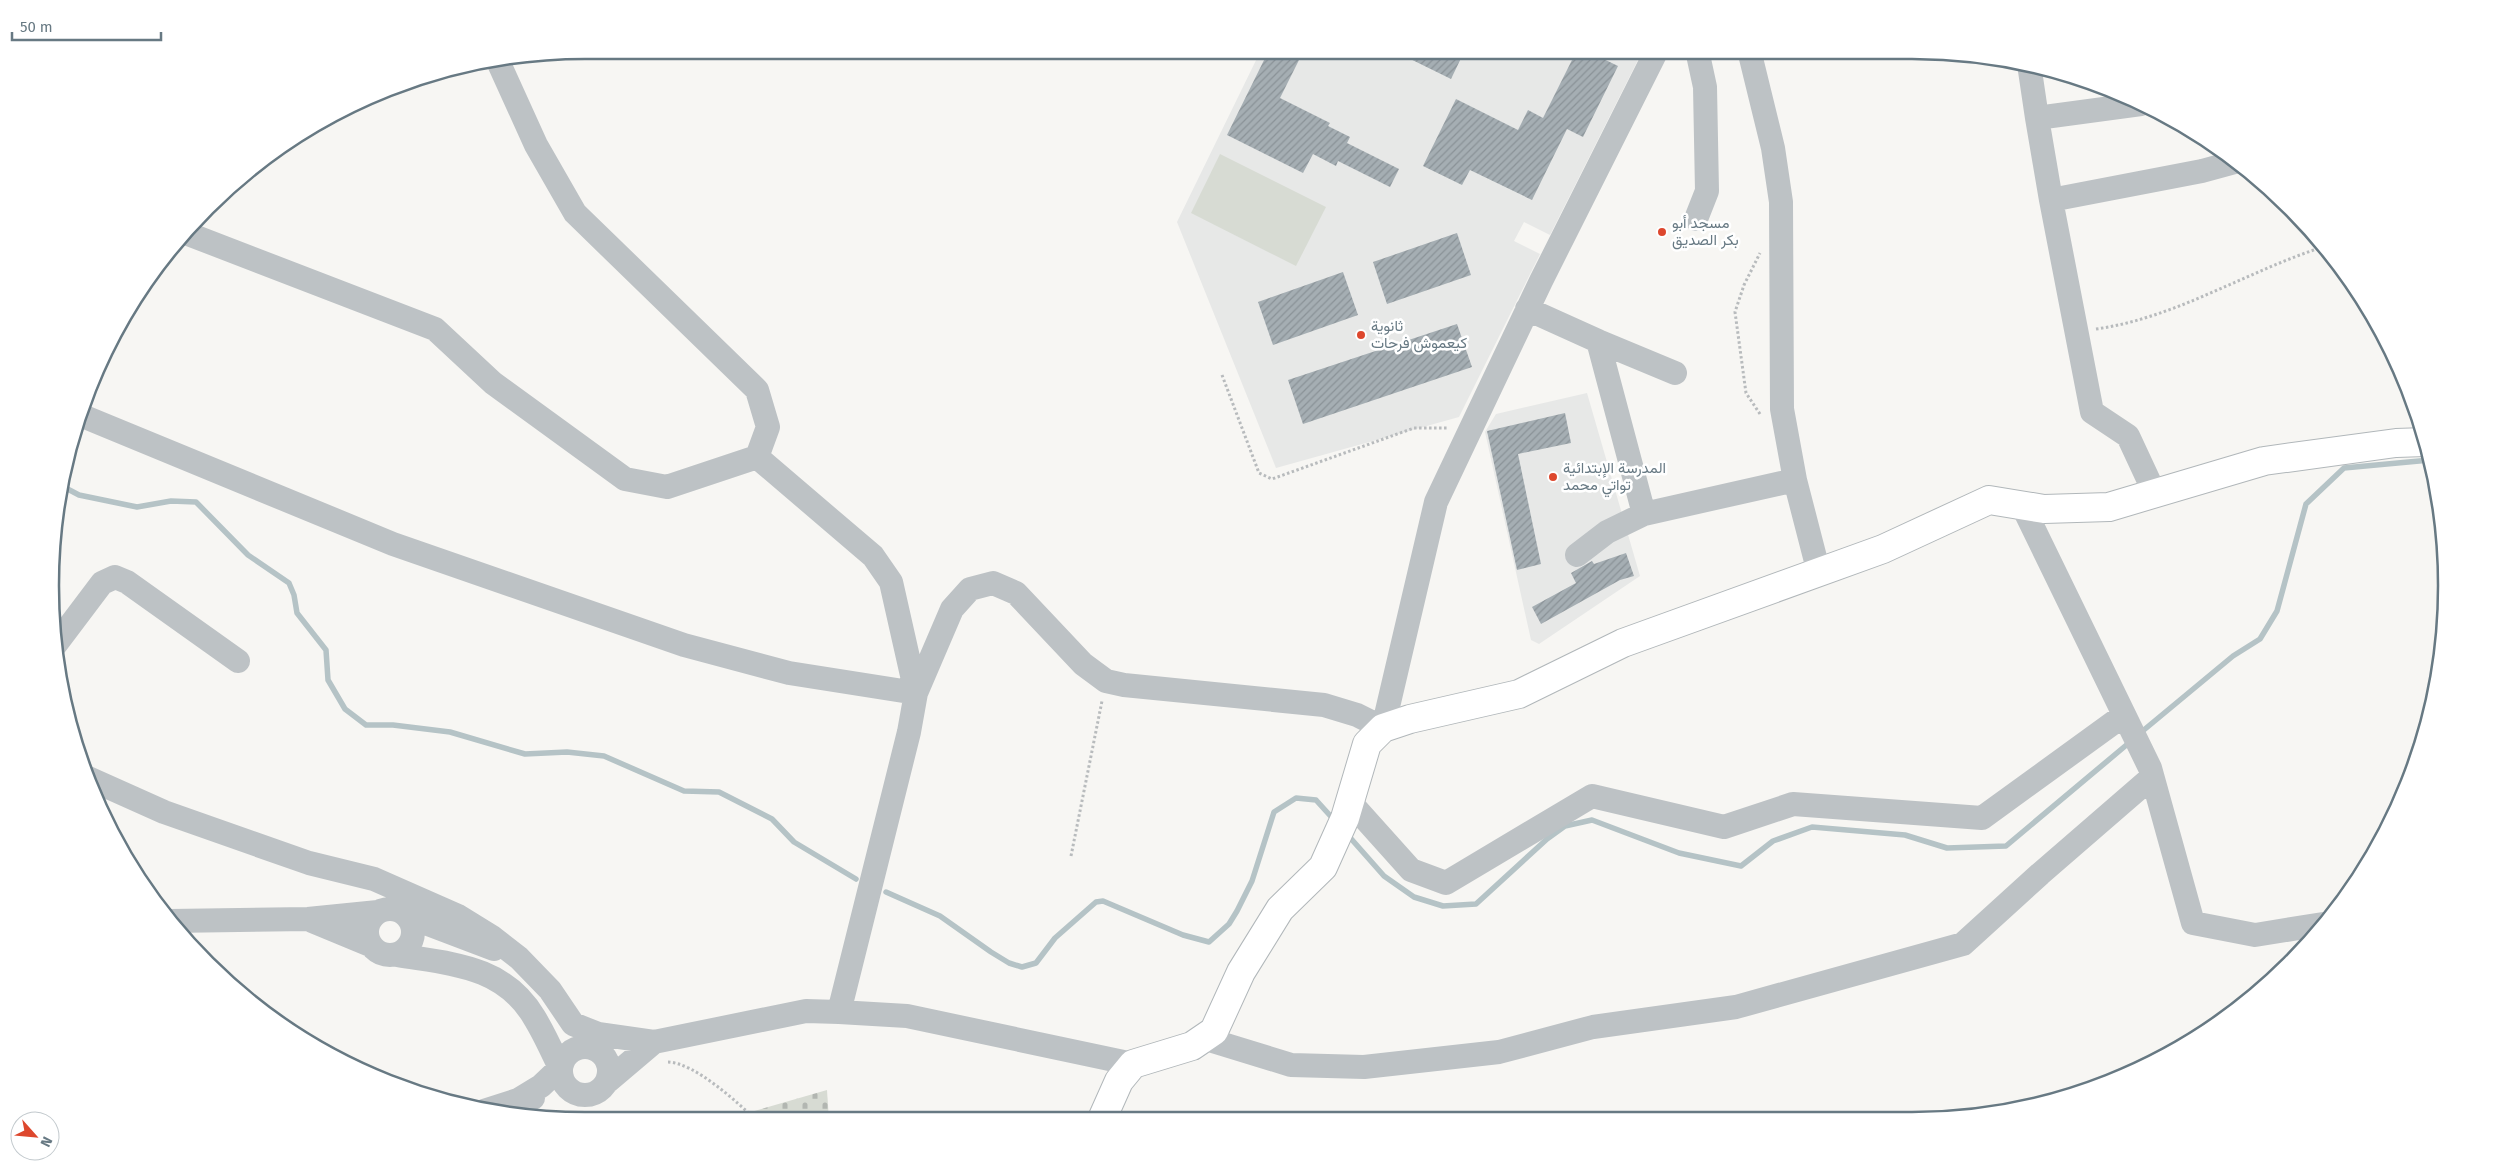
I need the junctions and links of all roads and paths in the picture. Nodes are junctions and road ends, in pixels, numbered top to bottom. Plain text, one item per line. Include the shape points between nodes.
1 (1652, 59) edge
2 (1699, 59) edge
3 (1751, 59) edge
4 (500, 66) edge
5 (2030, 73) edge
6 (2128, 106) edge
7 (2037, 118) junction
8 (2227, 164) edge
9 (2051, 200) junction
10 (1696, 219) dead end
11 (192, 235) edge
12 (1782, 245) junction
13 (2317, 249) edge
14 (1527, 309) junction
15 (2076, 332) junction
16 (1598, 341) junction
17 (1675, 373) dead end
18 (1222, 375) dead end
19 (1760, 415) dead end
20 (86, 418) edge
21 (1471, 427) junction
22 (2418, 442) edge
23 (757, 457) junction
24 (1796, 480) junction
25 (2155, 494) junction
26 (2022, 505) junction
27 (1644, 514) junction
28 (1577, 555) dead end
29 (1819, 573) junction
30 (61, 637) edge
31 (238, 661) dead end
32 (1106, 680) junction
33 (916, 693) junction
34 (1383, 728) junction
35 (2131, 730) junction
36 (2152, 777) junction
37 (97, 782) edge
38 (1344, 819) junction
39 (1071, 856) dead end
40 (413, 906) junction
41 (378, 912) junction
42 (458, 916) junction
43 (308, 919) junction
44 (180, 921) edge
45 (2314, 925) edge
46 (370, 945) junction
47 (485, 947) junction
48 (397, 955) junction
49 (519, 958) junction
50 (512, 990) junction
51 (839, 1012) junction
52 (573, 1024) junction
53 (1203, 1038) junction
54 (653, 1048) junction
55 (596, 1049) junction
56 (1133, 1064) junction
57 (560, 1068) junction
58 (608, 1081) junction
59 (575, 1094) junction
60 (518, 1100) junction
61 (502, 1105) edge
62 (748, 1112) edge
63 (1105, 1112) edge

1 - 14 street
2 - 10 street via 1706,87 1707,191
3 - 12 street via 1773,148 1781,202
4 - 23 street via 536,145 575,213 757,390 768,427
5 - 7 street
6 - 7 street
7 - 9 street
8 - 9 street
9 - 15 street
11 - 23 street via 435,329 493,383 625,479 667,486
12 - 19 path via 1765,246 1756,258 1735,312 1746,393
12 - 24 street via 1782,409
13 - 15 path via 2118,326
14 - 16 street
14 - 21 street
15 - 25 street via 2092,412 2128,436
16 - 17 street
16 - 27 street
18 - 21 path via 1259,473 1272,479 1414,428
20 - 33 street via 393,544 684,645 789,673
21 - 34 street via 1436,502
22 - 25 main road via 2264,462
23 - 33 street via 873,556 891,582
24 - 27 street
24 - 29 street
25 - 26 main road via 2109,507 2044,509
26 - 29 main road via 1989,500 1883,549
26 - 35 street
27 - 28 street via 1607,532
29 - 34 main road via 1623,642 1519,694
30 - 31 street via 102,583 115,577 127,582
32 - 33 street via 1083,664 1016,593 993,583 970,589 952,609
32 - 34 street via 1124,685 1324,705 1357,715
32 - 39 path
33 - 51 street
34 - 38 main road via 1367,744
35 - 36 street
35 - 38 street via 1982,818 1793,804 1724,827 1592,796 1446,882 1410,870
36 - 45 street via 2193,923 2255,935
36 - 53 street via 1964,944 1755,1002 1593,1027 1499,1052 1364,1067 1291,1065
37 - 40 street via 164,812 309,863 374,879
38 - 53 main road via 1323,867 1280,909 1241,972 1214,1031
40 - 41 street
40 - 42 street
40 - 47 street
40 - 48 street via 413,938 410,945
41 - 43 street
41 - 46 street via 366,930
42 - 47 street
42 - 49 street
43 - 44 street
43 - 46 street
46 - 48 street via 382,954
47 - 49 street
47 - 50 street
48 - 50 street via 460,965 487,973
49 - 52 street via 550,990
50 - 57 street via 534,1016
51 - 54 street via 806,1011
51 - 56 street via 907,1016
52 - 54 street
52 - 55 street
53 - 56 main road via 1192,1046
54 - 55 street
54 - 58 street
54 - 62 path via 673,1063 715,1085
55 - 57 street via 584,1046 568,1053
55 - 58 street via 609,1065
56 - 63 main road via 1119,1081
57 - 59 street via 563,1083
57 - 60 street via 541,1086
58 - 59 street via 597,1092 582,1096
59 - 60 street
60 - 61 street

